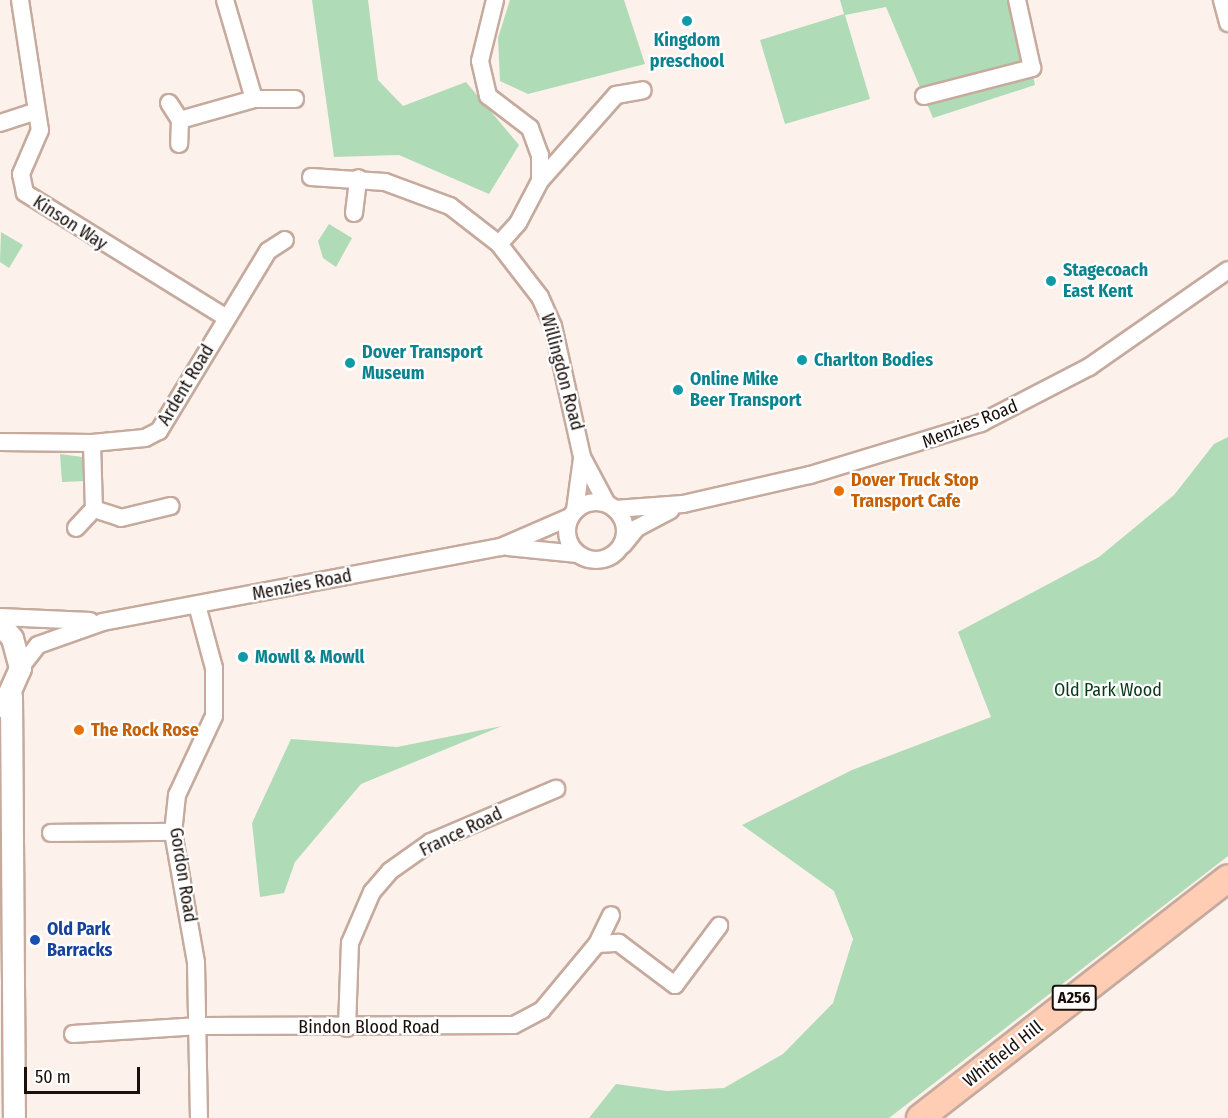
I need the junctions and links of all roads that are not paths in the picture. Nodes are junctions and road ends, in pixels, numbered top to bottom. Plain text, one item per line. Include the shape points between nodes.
1 (20, 0) edge
2 (225, 0) edge
3 (495, 0) edge
4 (1017, 0) edge
5 (1222, 0) edge
6 (1228, 23) edge
7 (644, 90) dead end
8 (924, 96) dead end
9 (254, 99) junction
10 (295, 99) dead end
11 (169, 103) dead end
12 (36, 111) junction
13 (180, 120) junction
14 (0, 123) edge
15 (179, 144) dead end
16 (311, 177) dead end
17 (358, 178) junction
18 (540, 181) junction
19 (354, 213) dead end
20 (285, 240) dead end
21 (499, 244) junction
22 (1228, 271) edge
23 (225, 317) junction
24 (0, 442) edge
25 (92, 443) junction
26 (582, 458) junction
27 (683, 504) junction
28 (171, 506) dead end
29 (611, 507) junction
30 (94, 509) junction
31 (572, 514) junction
32 (76, 528) dead end
33 (501, 547) junction
34 (621, 548) junction
35 (578, 554) junction
36 (197, 605) junction
37 (0, 617) edge
38 (103, 622) junction
39 (0, 624) edge
40 (20, 668) junction
41 (6, 703) edge
42 (556, 789) dead end
43 (173, 832) junction
44 (51, 833) dead end
45 (1228, 878) edge
46 (611, 915) dead end
47 (719, 926) dead end
48 (597, 944) junction
49 (200, 1026) junction
50 (347, 1028) junction
51 (73, 1034) dead end
52 (14, 1118) edge
53 (199, 1118) edge
54 (920, 1118) edge

1 - 12 street, Kinson Way
2 - 9 street
3 - 18 street via 480,61 488,96 530,128 540,155
4 - 8 street via 1032,68
5 - 6 street
7 - 18 street via 616,95
9 - 10 street
9 - 13 street
11 - 13 street
12 - 14 street
12 - 23 street, Kinson Way via 38,142 21,180 33,202
13 - 15 street
16 - 17 street, Willingdon Road
17 - 19 street
17 - 21 street, Willingdon Road via 385,182 450,206
18 - 21 street via 518,223
20 - 23 street, Ardent Road via 268,251
21 - 26 street, Willingdon Road via 540,297 553,326
22 - 27 street, Menzies Road via 1089,367 981,423 888,454
23 - 25 street, Ardent Road via 159,431 145,438
24 - 25 street, Ardent Road
25 - 30 street
26 - 29 street, Willingdon Road
26 - 31 street, Willingdon Road
27 - 29 street, Menzies Road
27 - 34 street, Menzies Road via 637,528
28 - 30 street via 121,518
29 - 31 street via 590,502
29 - 34 street via 626,532
30 - 32 street
31 - 33 street, Menzies Road
31 - 35 street via 566,533
33 - 35 street, Menzies Road
33 - 36 street, Menzies Road
34 - 35 street via 603,560
36 - 38 street, Menzies Road
36 - 43 street, Gordon Road via 214,668 214,716 177,795
37 - 38 street, Menzies Road
38 - 40 street, Menzies Road via 38,645
39 - 40 street via 12,638
40 - 41 street
41 - 52 street
42 - 50 street, France Road via 431,842 390,871 372,892 350,943
43 - 44 street
43 - 49 street, Gordon Road via 196,963
45 - 54 main road, Whitfield Hill / A256
46 - 48 street, Bindon Blood Road
47 - 48 street via 675,985 619,943
48 - 50 street, Bindon Blood Road via 542,1010 514,1025
49 - 50 street, Bindon Blood Road
49 - 51 street, Bindon Blood Road
49 - 53 street, Gordon Road

